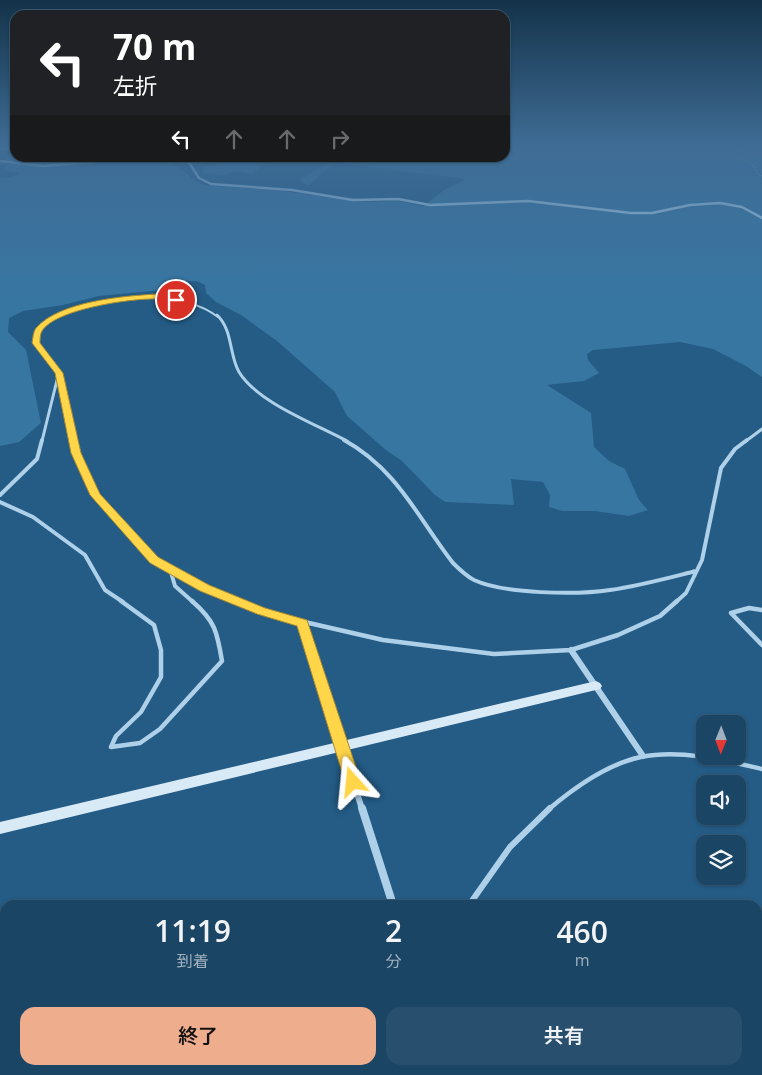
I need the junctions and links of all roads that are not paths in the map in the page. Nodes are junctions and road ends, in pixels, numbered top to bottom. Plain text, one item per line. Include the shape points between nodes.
1 (317, 194) edge
2 (762, 218) edge
3 (59, 373) junction
4 (762, 430) edge
5 (0, 495) edge
6 (0, 502) edge
7 (170, 569) junction
8 (696, 571) junction
9 (762, 610) edge
10 (303, 623) junction
11 (762, 645) edge
12 (572, 650) junction
13 (596, 686) junction
14 (342, 747) junction
15 (643, 756) junction
16 (762, 769) edge
17 (0, 828) edge
18 (391, 900) edge
19 (473, 900) edge

1 - 2 street via 353,200 398,199 430,205 528,200 643,214 690,204 720,203 742,207
3 - 5 lane via 37,459
3 - 7 lane via 76,453 95,495 154,560
3 - 8 lane via 36,343 38,330 48,322 64,313 109,301 157,297 176,300 211,311 224,320 242,377 257,390 280,408 342,438 368,455 400,488 451,560 471,579 500,588 596,592
4 - 8 lane via 735,449 721,468 702,560
6 - 7 lane via 33,517 85,555 105,590 154,625 161,650 162,677 141,712 116,736 110,747 140,743 160,729 222,661 209,616 175,586
7 - 10 lane via 204,588 253,608
8 - 12 lane via 686,593 660,616 618,635
9 - 11 lane via 749,608 731,613
10 - 12 lane via 383,640 494,654
10 - 14 street
12 - 13 street
13 - 14 street
13 - 15 street
14 - 17 street
14 - 18 street
15 - 16 lane via 688,756
15 - 19 lane via 612,767 572,789 534,820 507,851

